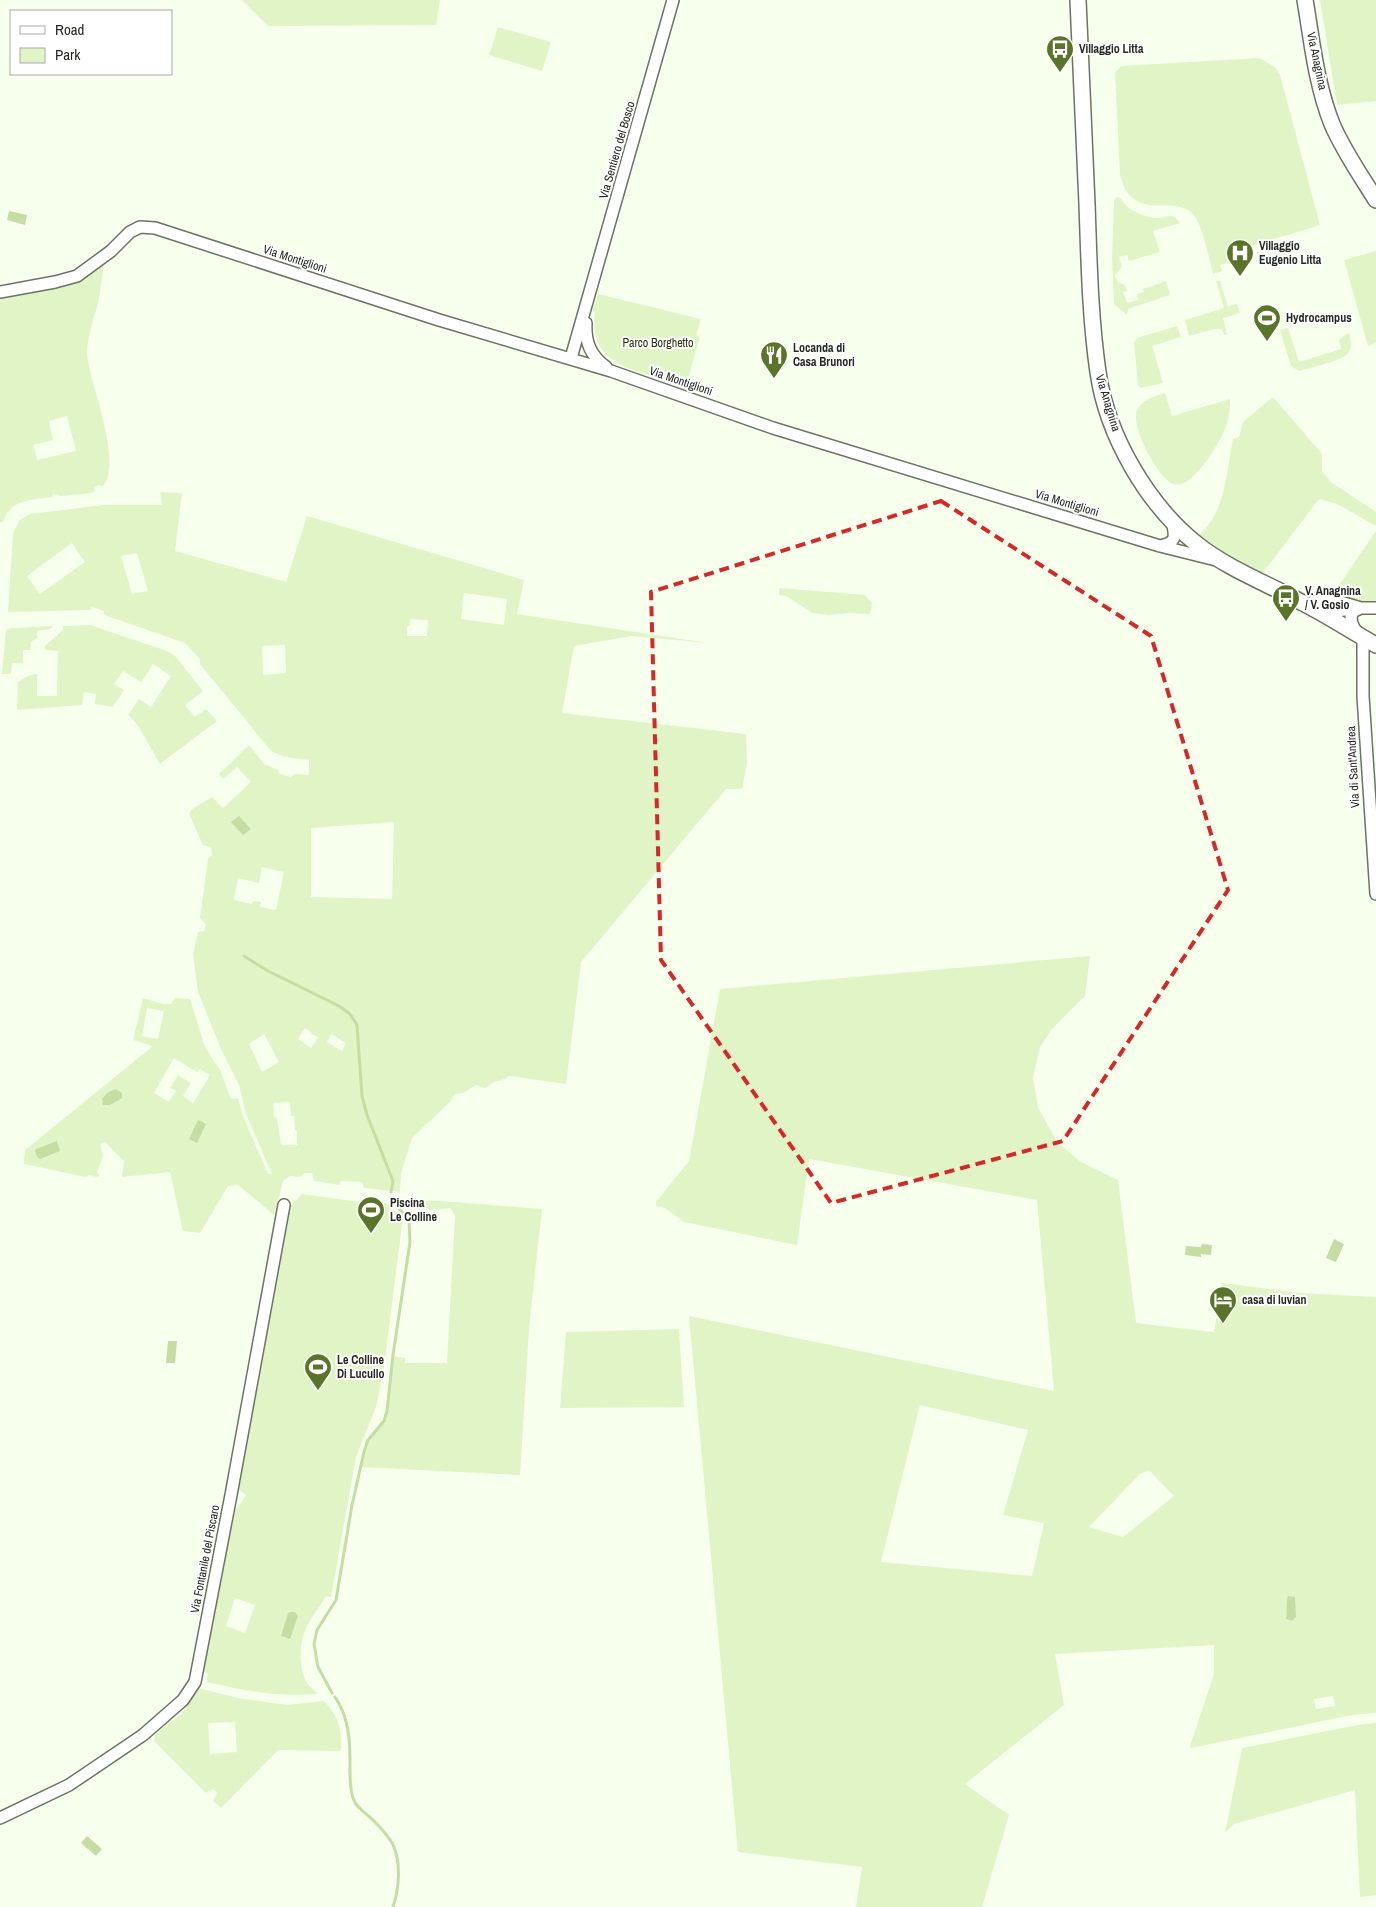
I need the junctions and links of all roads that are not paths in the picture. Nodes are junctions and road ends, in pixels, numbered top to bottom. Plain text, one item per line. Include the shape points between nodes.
1 (673, 0) edge
2 (1078, 0) edge
3 (1305, 0) edge
4 (1376, 200) edge
5 (0, 292) edge
6 (586, 307) junction
7 (571, 358) junction
8 (611, 371) junction
9 (1172, 521) junction
10 (1160, 546) junction
11 (1225, 562) junction
12 (1307, 604) junction
13 (1362, 608) junction
14 (1376, 608) edge
15 (1323, 613) junction
16 (1362, 637) junction
17 (1376, 645) edge
18 (1376, 894) edge
19 (284, 1205) dead end
20 (0, 1818) edge

1 - 6 street, Via Sentiero del Bosco
2 - 9 main road, Via Anagnina via 1090,294 1098,374 1123,450 1147,491
3 - 4 main road, Via Anagnina via 1317,74 1332,124
5 - 7 street, Via Montiglioni via 77,276 112,251 130,232 155,228 439,320
6 - 7 street, Via Sentiero del Bosco
6 - 8 street, Via Sentiero del Bosco via 585,336 595,359
7 - 8 street, Via Montiglioni
8 - 10 street, Via Montiglioni via 773,428
9 - 10 street via 1174,540
9 - 11 main road, Via Anagnina via 1198,545
10 - 11 street, Via Montiglioni
11 - 12 main road, Via Anagnina
12 - 13 street via 1327,598
12 - 15 main road, Via Anagnina
13 - 14 street
13 - 15 street
13 - 16 street via 1354,611 1351,622
15 - 16 main road, Via Anagnina
16 - 17 main road, Via Anagnina
16 - 18 street, Via di Sant'Andrea
19 - 20 street, Via Fontanile del Piscaro via 195,1682 163,1719 129,1745 69,1785

